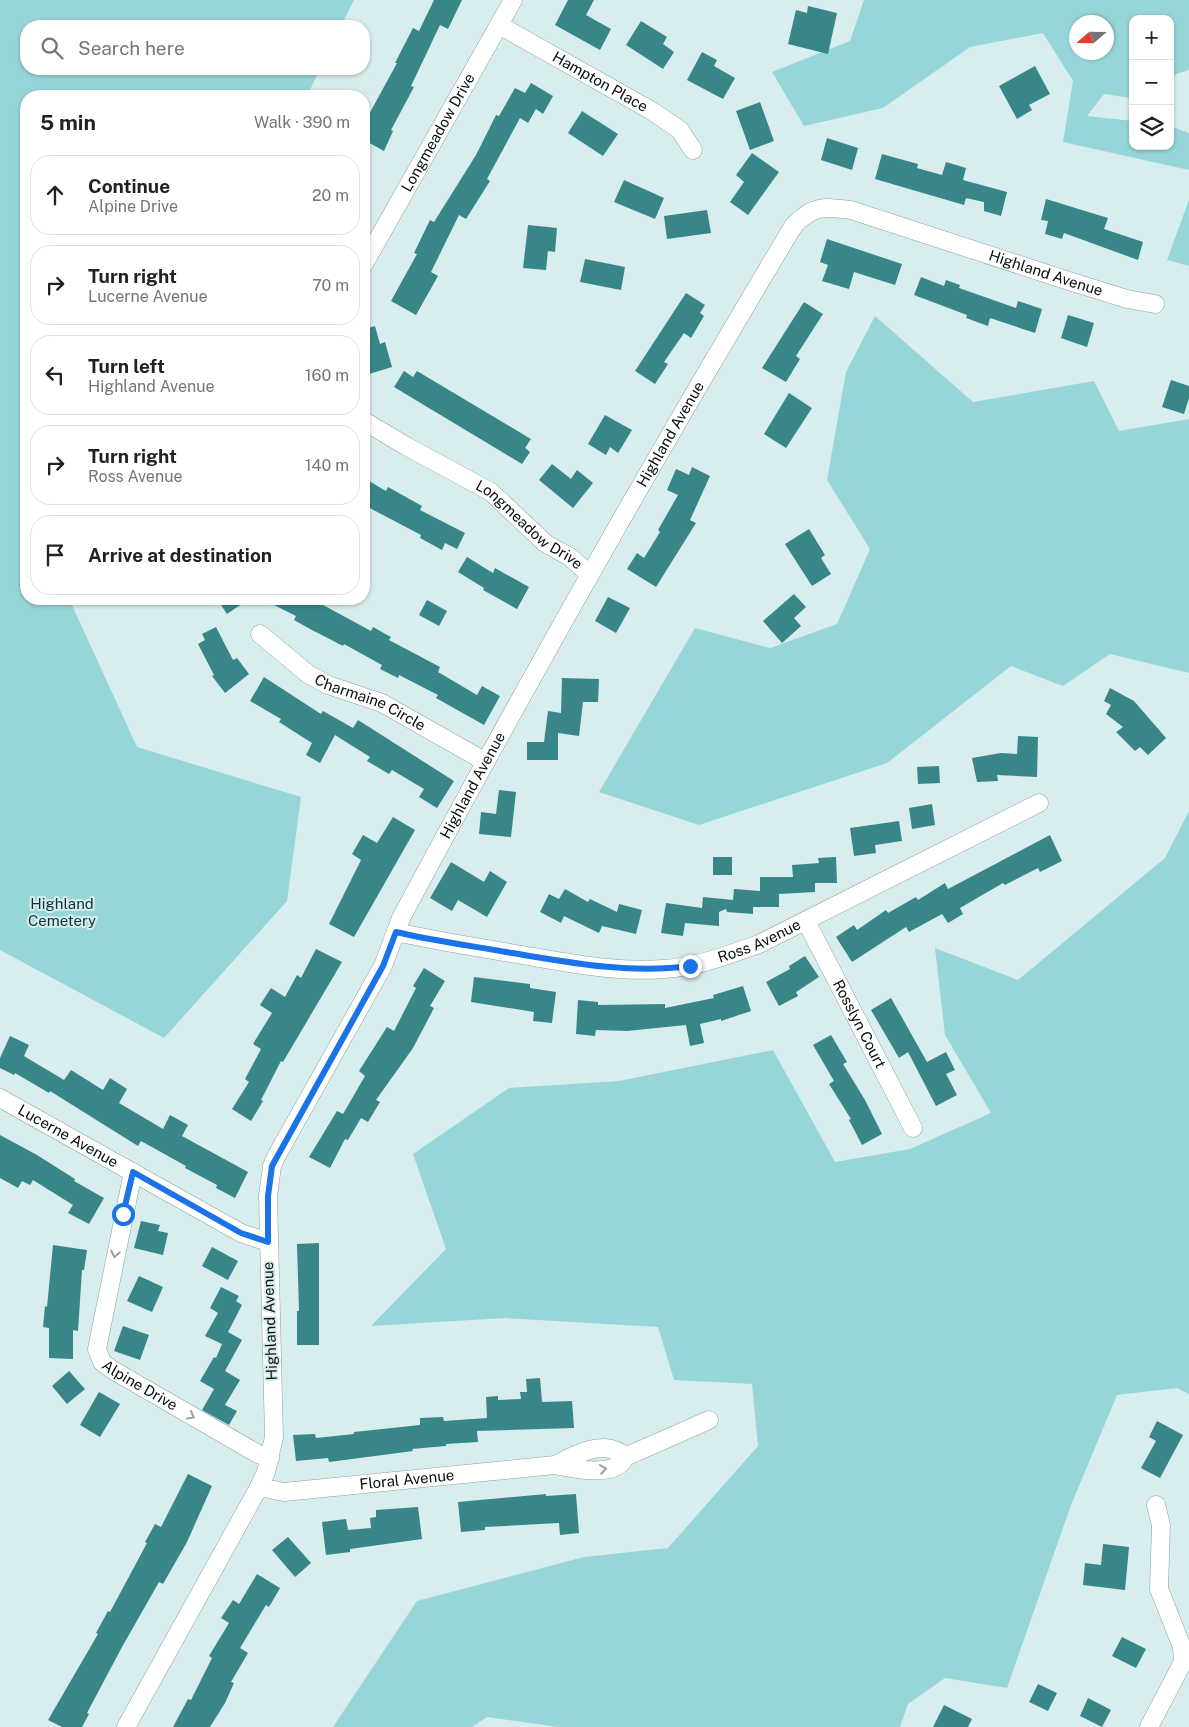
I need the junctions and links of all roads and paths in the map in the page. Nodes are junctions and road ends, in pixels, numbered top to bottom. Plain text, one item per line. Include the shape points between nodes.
1 (513, 0) edge
2 (499, 25) junction
3 (693, 150) dead end
4 (370, 253) edge
5 (1155, 304) dead end
6 (370, 424) edge
7 (589, 574) junction
8 (260, 634) dead end
9 (486, 762) junction
10 (1039, 802) dead end
11 (806, 921) junction
12 (396, 932) junction
13 (0, 1098) edge
14 (913, 1128) dead end
15 (133, 1172) junction
16 (268, 1242) junction
17 (709, 1420) dead end
18 (270, 1458) junction
19 (259, 1487) junction
20 (1156, 1505) dead end
21 (126, 1727) edge
22 (1149, 1727) edge

1 - 2 street, Longmeadow Drive
2 - 3 street, Hampton Place via 652,111 680,130
2 - 4 street, Longmeadow Drive
5 - 7 street, Highland Avenue via 1127,299 851,210 833,208 806,213 794,225 714,357
6 - 7 street, Longmeadow Drive via 491,492 545,543 570,557
7 - 9 street, Highland Avenue
8 - 9 street, Charmaine Circle via 308,674 328,685 382,703
9 - 12 street, Highland Avenue
10 - 11 street, Ross Avenue
11 - 12 street, Ross Avenue via 760,944 724,957 664,969 624,969 572,963
11 - 14 street, Rosslyn Court
12 - 16 street, Highland Avenue via 383,966 272,1166
13 - 15 street, Lucerne Avenue
15 - 16 street, Lucerne Avenue via 241,1233
15 -> 18 street, Alpine Drive via 97,1349 102,1362 168,1404
16 - 18 street, Highland Avenue via 274,1437
17 - 19 street, Floral Avenue via 625,1457 616,1467 587,1472 555,1465 284,1492
18 - 19 street, Highland Avenue
19 - 21 street, Highland Avenue
20 - 22 street via 1161,1525 1159,1589 1182,1646 1183,1662

